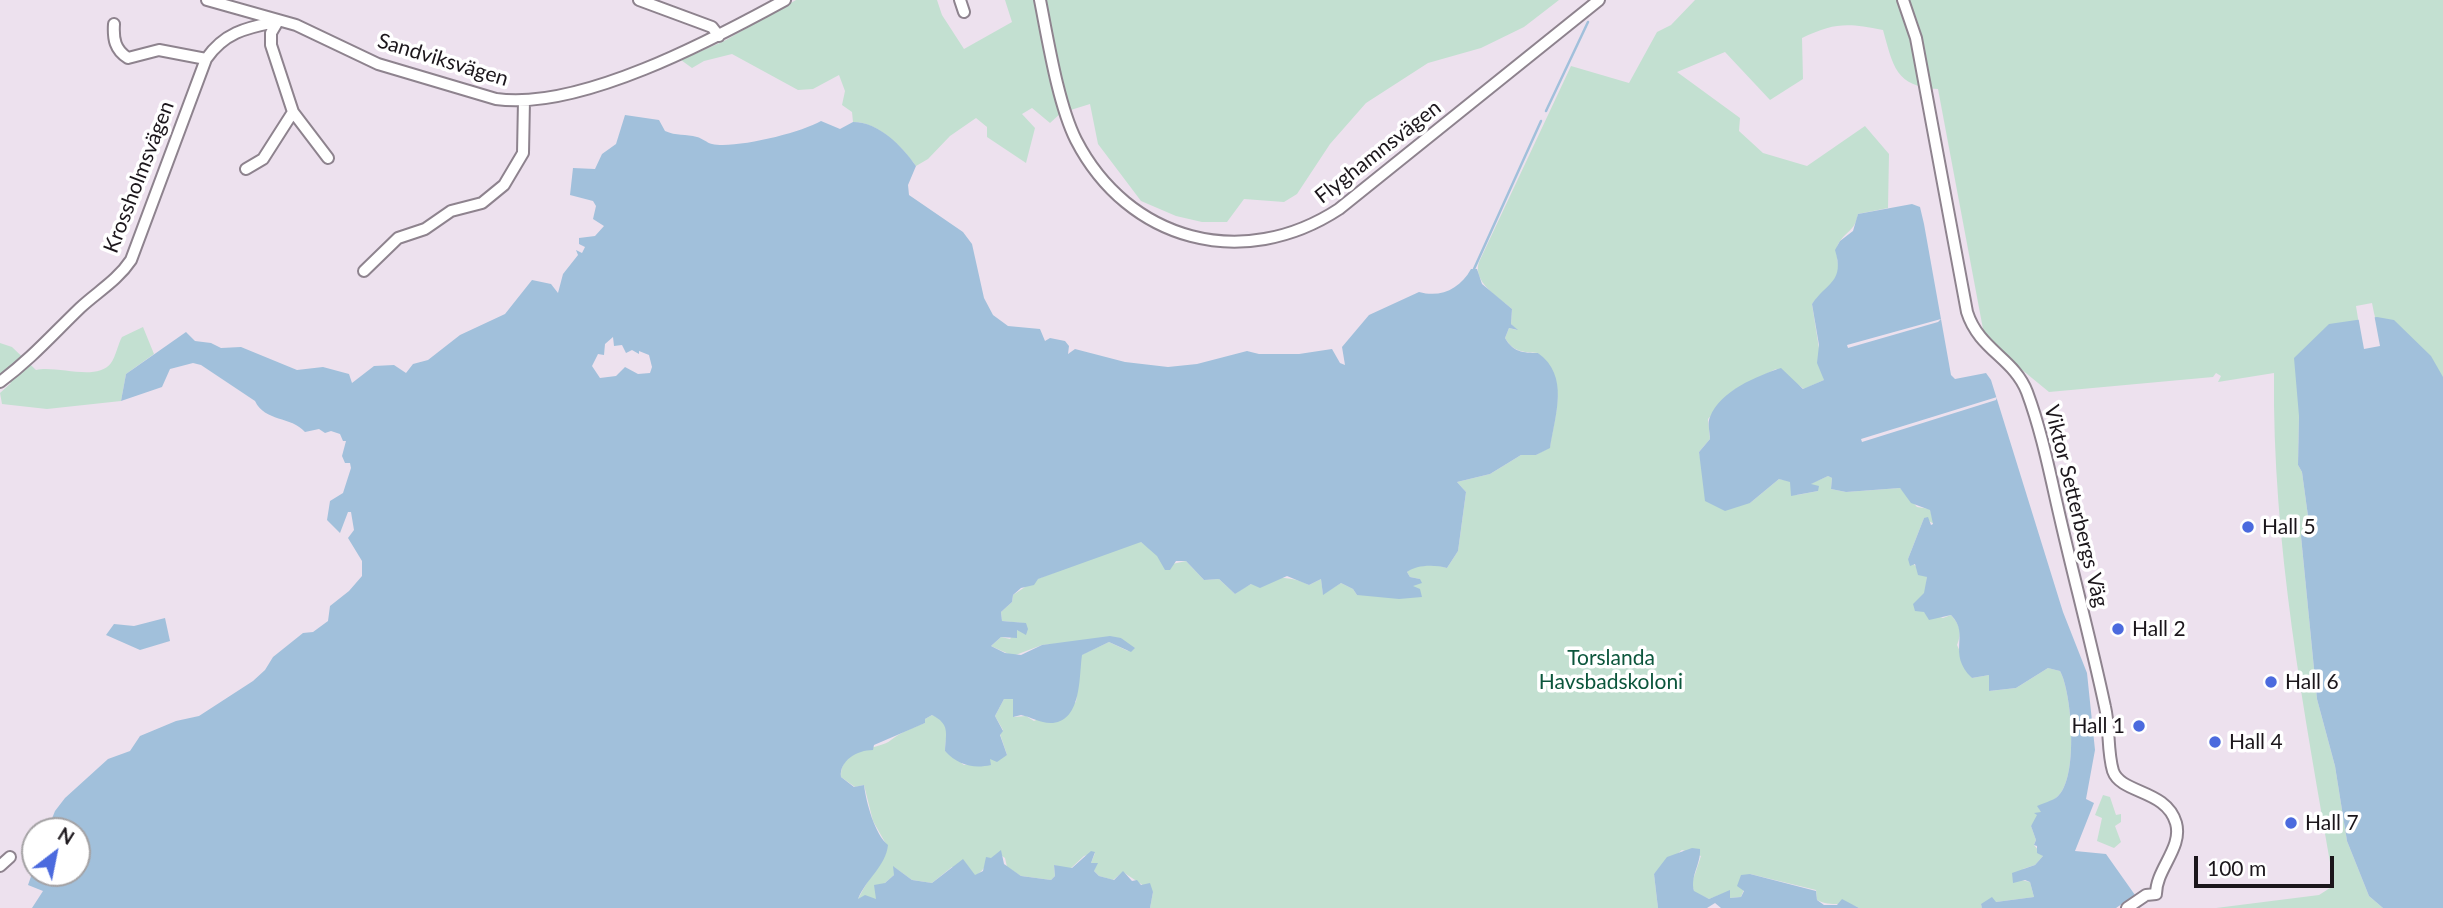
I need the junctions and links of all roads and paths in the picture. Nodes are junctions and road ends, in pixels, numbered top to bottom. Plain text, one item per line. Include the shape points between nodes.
1 (207, 0) edge
2 (639, 0) edge
3 (677, 0) edge
4 (785, 0) edge
5 (960, 0) edge
6 (1040, 0) edge
7 (1599, 0) edge
8 (1903, 0) edge
9 (964, 12) dead end
10 (674, 13) junction
11 (278, 21) junction
12 (114, 24) dead end
13 (719, 36) junction
14 (205, 60) junction
15 (524, 100) junction
16 (293, 112) junction
17 (328, 158) dead end
18 (246, 169) dead end
19 (364, 271) dead end
20 (0, 382) edge
21 (10, 857) dead end
22 (0, 866) edge
23 (2127, 908) edge

1 - 11 street, Sandviksvägen
2 - 10 street
3 - 10 street
4 - 13 street, Sandviksvägen
5 - 9 street
6 - 7 street, Flyghamnsvägen via 1071,126 1104,183 1134,210 1167,228 1210,240 1242,242 1292,233 1339,209
8 - 23 street, Viktor Setterbergs Väg via 1921,64 1967,312 1976,336 2022,382 2043,443 2106,711 2114,772 2121,782 2146,791 2165,805 2176,824 2173,849 2156,894
10 - 13 street via 712,27
11 - 14 street, Krossholmsvägen via 232,33 216,44
11 - 15 street, Sandviksvägen via 316,33 378,64 496,99
11 - 16 street via 271,45
12 - 14 street via 114,41 128,58 159,50
13 - 15 street, Sandviksvägen via 613,81
14 - 20 street, Krossholmsvägen via 131,260 40,351
15 - 19 street via 523,153 504,186 482,203 451,211 425,229 398,238
16 - 17 street
16 - 18 street via 263,159
21 - 22 street

